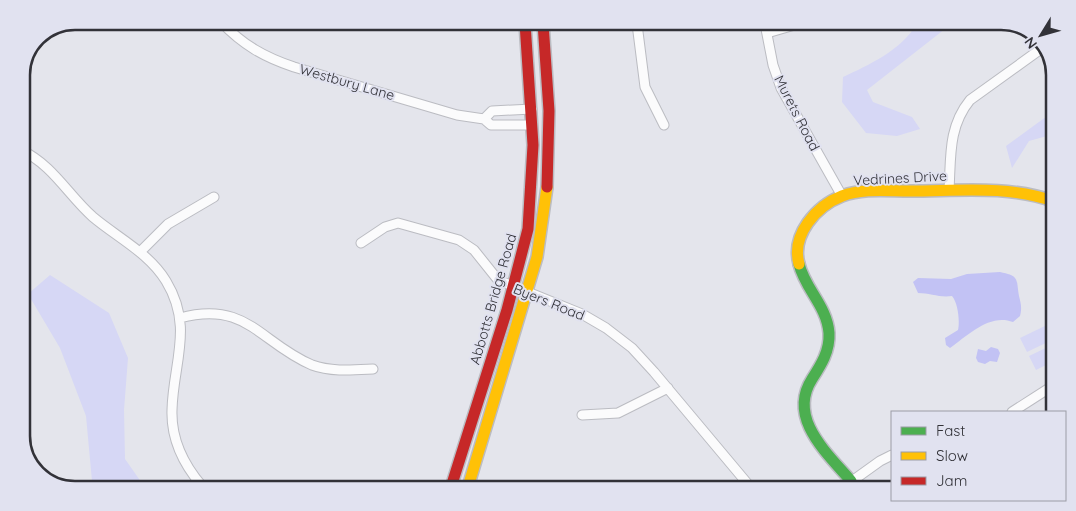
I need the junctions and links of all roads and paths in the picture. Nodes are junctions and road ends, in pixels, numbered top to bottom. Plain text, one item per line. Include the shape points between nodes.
1 (230, 30) edge
2 (526, 30) edge
3 (544, 30) edge
4 (638, 30) edge
5 (766, 30) edge
6 (1026, 60) edge
7 (532, 109) junction
8 (484, 119) junction
9 (532, 126) junction
10 (664, 126) dead end
11 (30, 155) edge
12 (949, 190) junction
13 (842, 196) junction
14 (214, 197) dead end
15 (1046, 199) edge
16 (361, 243) dead end
17 (140, 252) junction
18 (514, 288) junction
19 (526, 292) junction
20 (180, 318) junction
21 (373, 369) dead end
22 (668, 388) junction
23 (1046, 390) edge
24 (1014, 411) edge
25 (582, 414) dead end
26 (891, 456) edge
27 (199, 481) edge
28 (453, 481) edge
29 (470, 481) edge
30 (745, 481) edge
31 (851, 481) joint

1 - 8 street, Westbury Lane via 248,47 270,59 457,115
2 - 7 main road, Abbotts Bridge Road
3 - 19 main road, Abbotts Bridge Road via 548,68 548,174 544,220
4 - 10 street via 645,87
5 - 13 street, Murets Road via 781,88
6 - 12 street via 970,100 962,110 952,136
7 - 8 street via 492,111
7 - 9 main road, Abbotts Bridge Road
8 - 9 street, Westbury Lane via 498,127
9 - 18 main road, Abbotts Bridge Road via 528,229
11 - 17 street via 41,162 92,216
12 - 13 main road, Vedrines Drive
12 - 15 main road, Vedrines Drive via 1013,192
13 - 31 main road, Vedrines Drive via 822,210 802,233 796,255 802,276 824,310 830,333 825,360 805,393 804,416 812,432
14 - 17 street via 168,224
16 - 18 street, Byers Road via 386,227 403,223 469,245 498,280
17 - 20 street via 167,282
18 - 19 street, Byers Road
18 - 28 main road, Abbotts Bridge Road
19 - 22 street, Byers Road via 582,314 606,328 632,348
19 - 29 main road, Abbotts Bridge Road
20 - 21 street via 204,313 230,316 252,325 294,356 313,365 338,370
20 - 27 street via 182,345 172,412 174,435 182,456
22 - 25 street via 618,413
22 - 30 street, Byers Road
23 - 24 street
26 - 31 street

